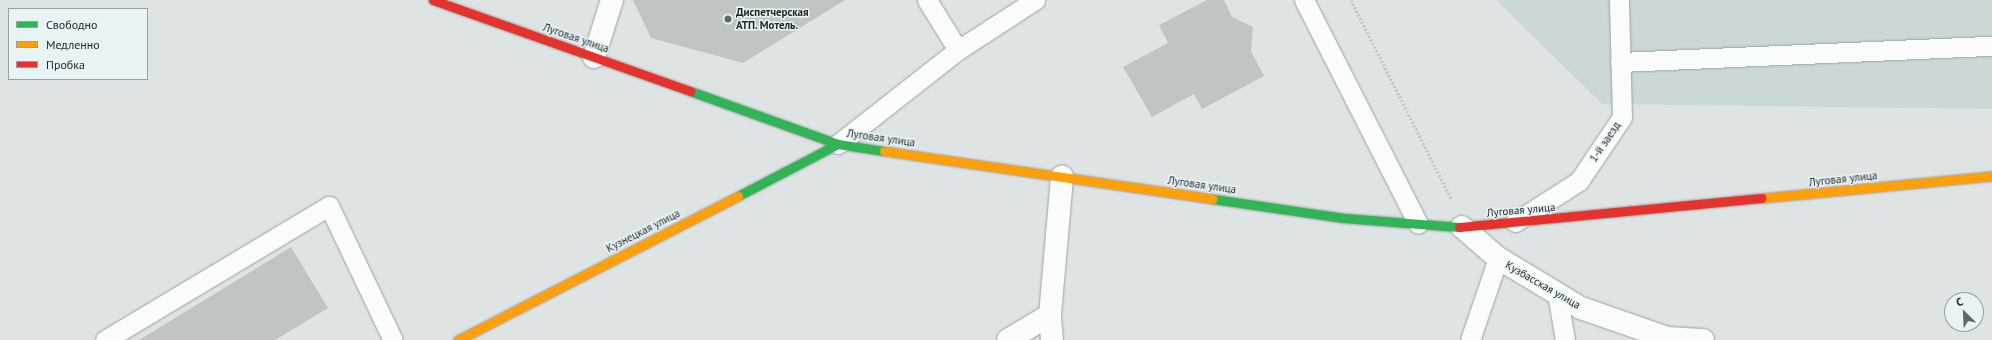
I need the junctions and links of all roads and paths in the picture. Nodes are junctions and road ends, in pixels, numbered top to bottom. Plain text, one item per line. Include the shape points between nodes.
1 (432, 0) edge
2 (612, 0) edge
3 (927, 0) edge
4 (1035, 0) edge
5 (1304, 0) edge
6 (1351, 0) edge
7 (1619, 0) edge
8 (1992, 46) edge
9 (958, 50) junction
10 (594, 57) junction
11 (1620, 62) junction
12 (838, 144) junction
13 (1992, 176) edge
14 (1062, 177) junction
15 (1515, 222) junction
16 (1418, 224) junction
17 (1464, 227) junction
18 (1498, 258) junction
19 (1557, 293) junction
20 (1050, 316) junction
21 (105, 340) edge
22 (393, 340) edge
23 (458, 340) edge
24 (1008, 340) edge
25 (1052, 340) edge
26 (1470, 340) edge
27 (1565, 340) edge
28 (1703, 340) edge

1 - 10 main road, Луговая улица
2 - 10 street
3 - 9 lane
4 - 9 lane
5 - 16 lane
6 - 17 path
7 - 11 lane, 1-й заезд
8 - 11 lane
9 - 12 lane
10 - 12 main road, Луговая улица
11 - 15 lane, 1-й заезд via 1622,117 1579,181
12 - 14 main road, Луговая улица
12 - 23 main road, Кузнецкая улица
13 - 15 main road, Луговая улица
14 - 16 main road, Луговая улица via 1344,218
14 - 20 street
15 - 17 main road, Луговая улица
16 - 17 main road, Луговая улица
17 - 18 street, Кузбасская улица
18 - 19 street, Кузбасская улица
18 - 26 lane
19 - 27 lane
19 - 28 street, Кузбасская улица via 1581,308 1668,338
20 - 24 street
20 - 25 street
21 - 22 lane via 329,206

